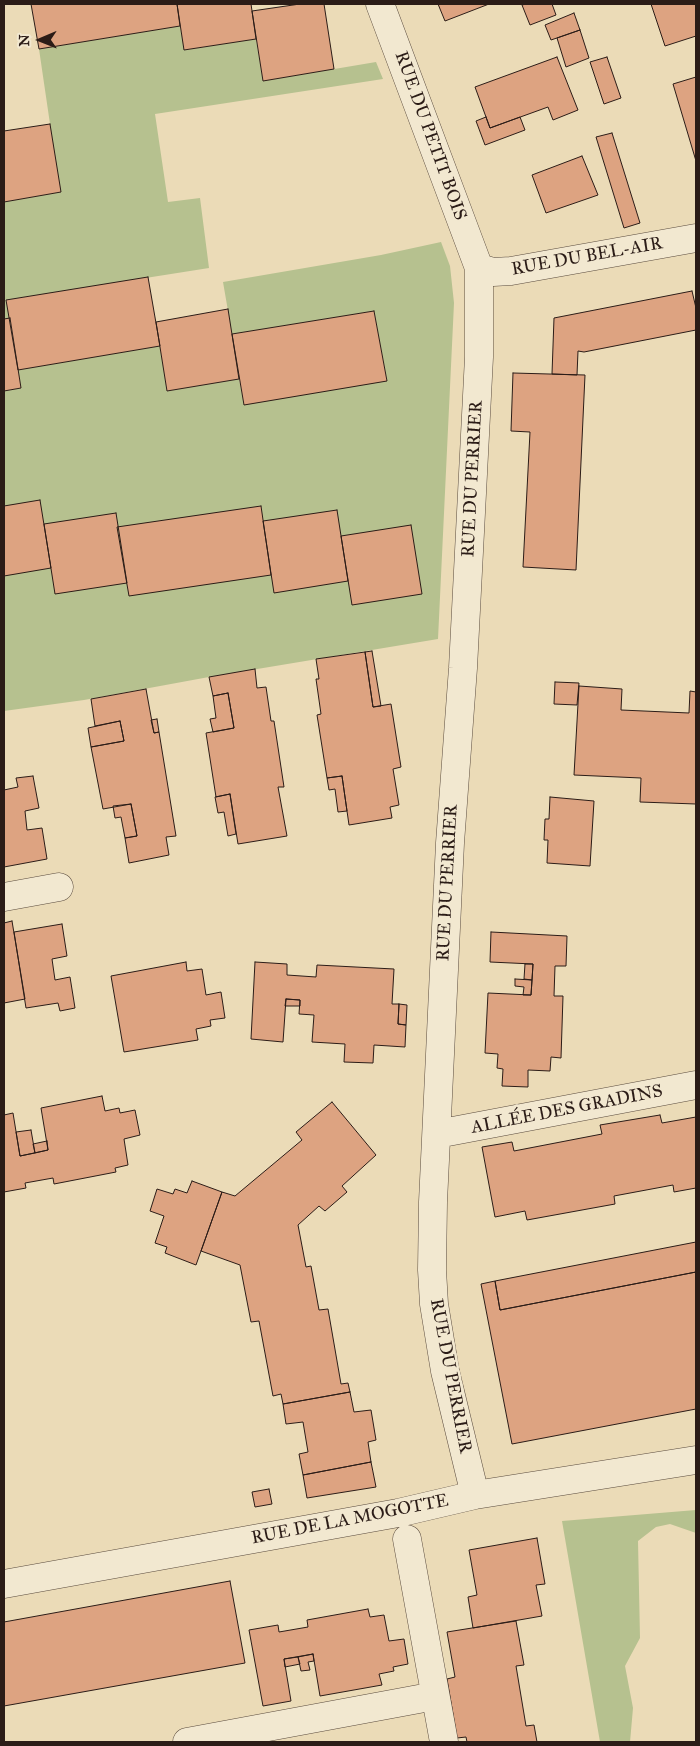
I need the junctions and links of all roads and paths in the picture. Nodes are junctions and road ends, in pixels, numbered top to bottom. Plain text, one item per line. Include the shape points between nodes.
1 (380, 4) edge
2 (696, 238) edge
3 (479, 268) junction
4 (59, 887) dead end
5 (4, 897) edge
6 (696, 1085) edge
7 (437, 1134) junction
8 (696, 1460) edge
9 (475, 1495) junction
10 (407, 1540) dead end
11 (4, 1584) edge
12 (435, 1696) junction
13 (187, 1742) edge
14 (444, 1742) edge

1 - 3 street, RUE DU PETIT BOIS
2 - 3 street, RUE DU BEL-AIR via 511,271 493,272
3 - 7 street, RUE DU PERRIER via 479,357 463,668 452,800
4 - 5 street
6 - 7 street, ALLÉE DES GRADINS
7 - 9 street, RUE DU PERRIER via 432,1270 434,1304 445,1371
8 - 9 street, RUE DE LA MOGOTTE
9 - 11 street, RUE DE LA MOGOTTE via 398,1513
10 - 12 street
12 - 13 street
12 - 14 street

